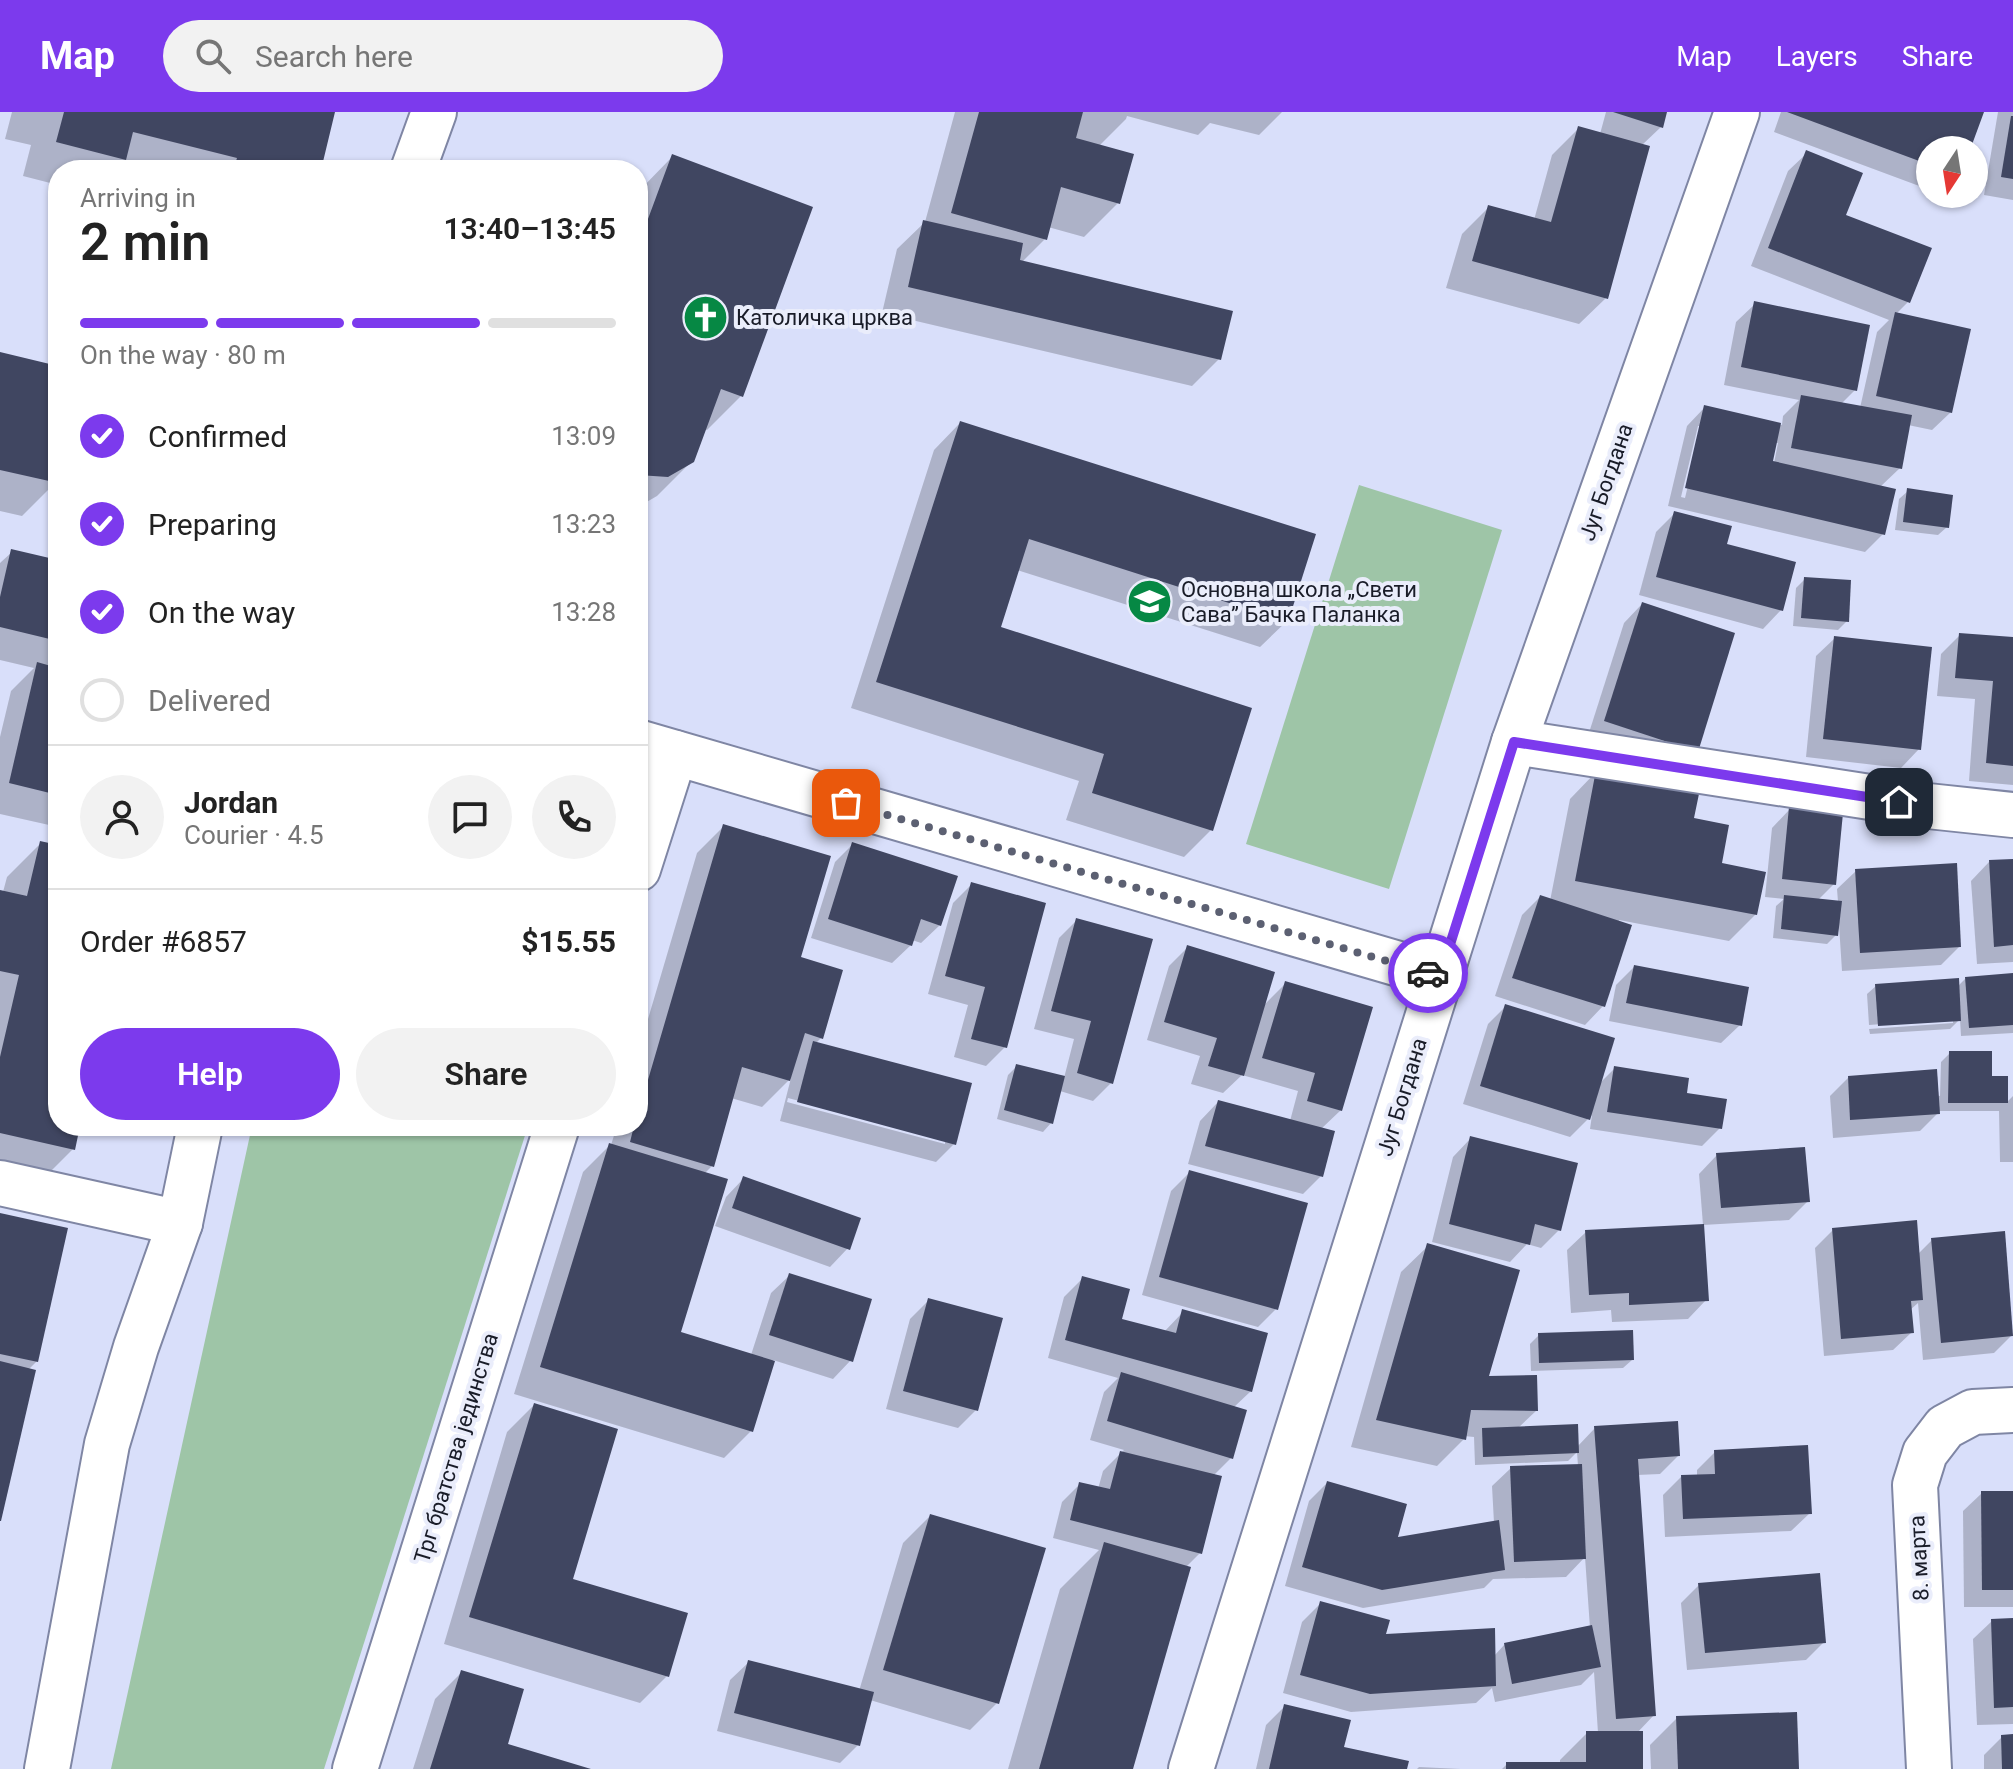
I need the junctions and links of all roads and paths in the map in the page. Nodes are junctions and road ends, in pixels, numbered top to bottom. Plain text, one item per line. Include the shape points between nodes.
1 (434, 112) edge
2 (1737, 112) edge
3 (417, 160) edge
4 (1514, 742) junction
5 (656, 747) edge
6 (648, 801) edge
7 (2013, 815) edge
8 (1440, 976) junction
9 (198, 1136) edge
10 (554, 1136) edge
11 (0, 1183) edge
12 (180, 1223) junction
13 (2013, 1410) edge
14 (47, 1769) edge
15 (355, 1769) edge
16 (1191, 1769) edge
17 (1929, 1769) edge

1 - 3 street
2 - 4 street, Југ Богдана
4 - 7 street
4 - 8 street, Југ Богдана
5 - 6 street
5 - 8 street
8 - 16 street, Југ Богдана
9 - 12 street
10 - 15 street, Трг братства јединства
11 - 12 street
12 - 14 street via 107,1444
13 - 17 street, 8. марта via 1973,1412 1945,1427 1925,1453 1915,1485

